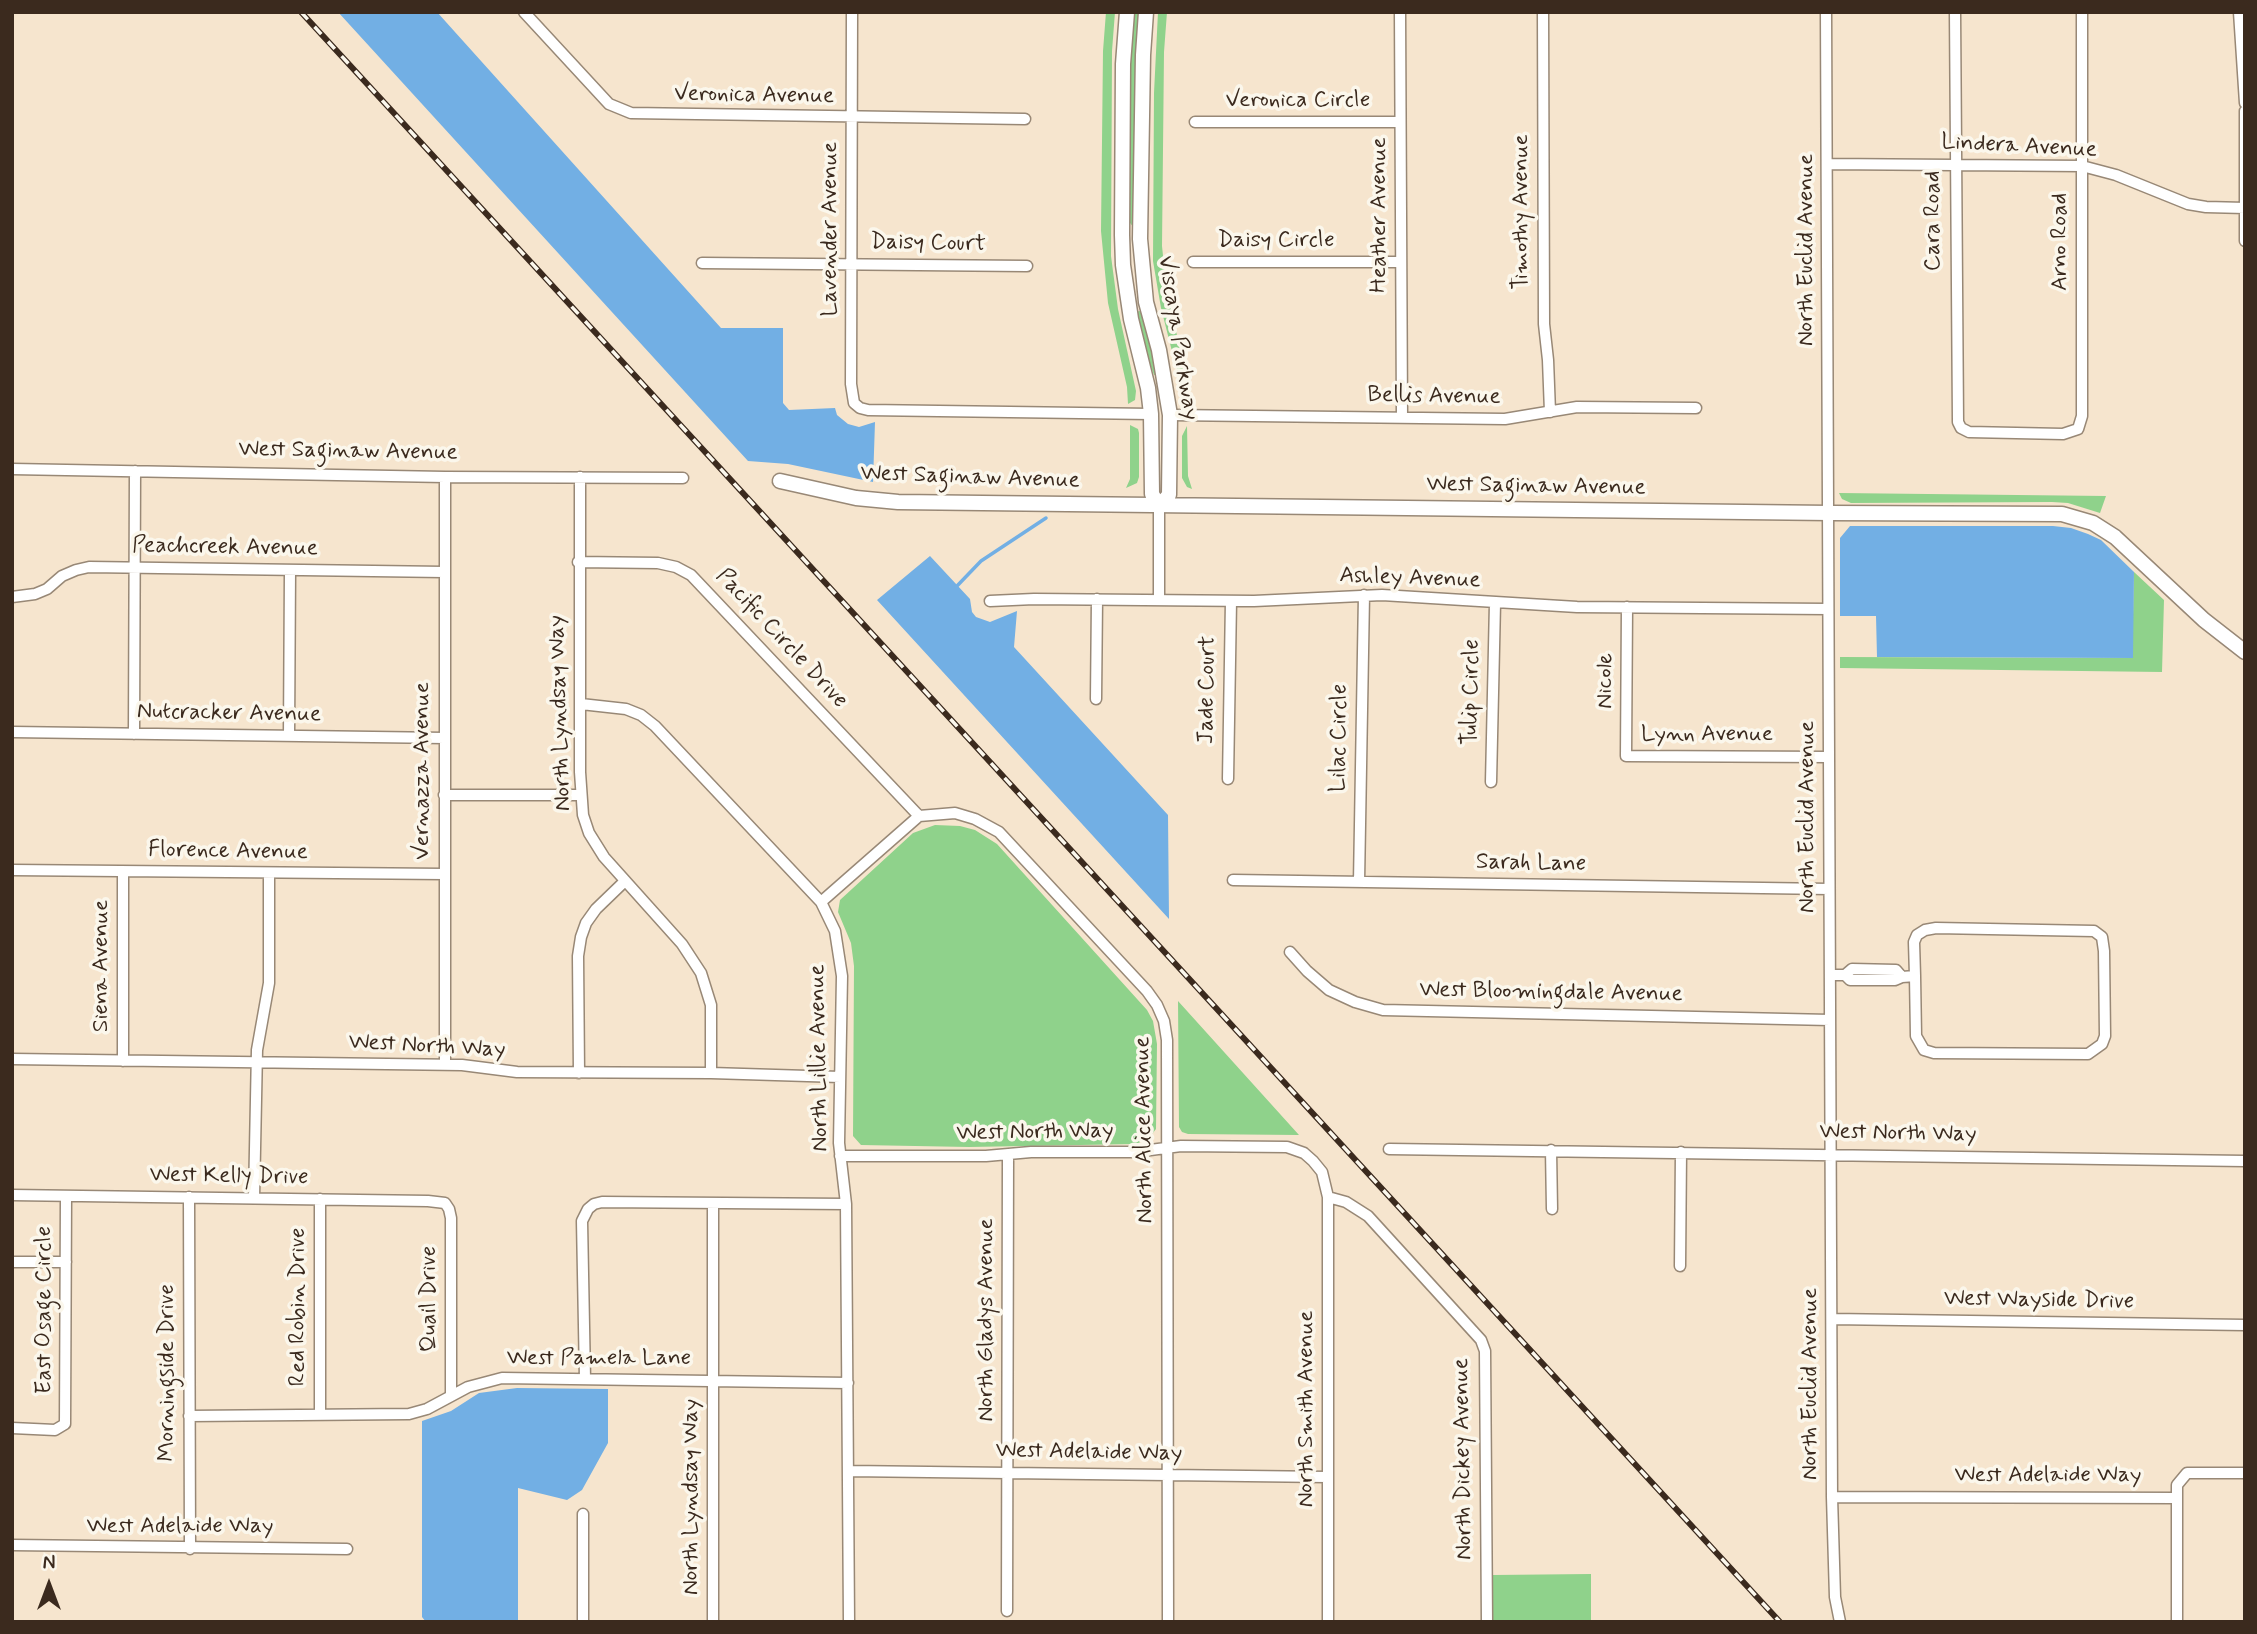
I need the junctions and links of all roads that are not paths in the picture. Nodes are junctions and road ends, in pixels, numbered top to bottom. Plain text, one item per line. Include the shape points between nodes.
1 (524, 12) edge
2 (852, 12) edge
3 (1127, 12) edge
4 (1146, 12) edge
5 (1400, 12) edge
6 (1543, 12) edge
7 (1826, 12) edge
8 (1955, 12) edge
9 (2082, 12) edge
10 (2239, 12) edge
11 (2245, 103) edge
12 (2245, 111) edge
13 (853, 118) junction
14 (1025, 120) dead end
15 (1195, 122) dead end
16 (1400, 122) junction
17 (1827, 164) junction
18 (1955, 164) junction
19 (2082, 166) junction
20 (2244, 208) edge
21 (1122, 235) junction
22 (2245, 241) edge
23 (1193, 262) dead end
24 (1401, 262) junction
25 (702, 263) dead end
26 (853, 263) junction
27 (1027, 266) dead end
28 (1146, 302) junction
29 (1696, 408) dead end
30 (1550, 412) junction
31 (1152, 414) junction
32 (1170, 415) junction
33 (1402, 418) junction
34 (2078, 429) joint
35 (12, 469) edge
36 (135, 471) junction
37 (445, 477) junction
38 (580, 477) junction
39 (683, 478) dead end
40 (780, 481) dead end
41 (1159, 506) junction
42 (1830, 513) junction
43 (579, 562) junction
44 (136, 568) junction
45 (290, 571) junction
46 (444, 572) junction
47 (1364, 595) junction
48 (12, 597) edge
49 (1097, 599) junction
50 (1159, 600) junction
51 (990, 601) dead end
52 (1231, 601) junction
53 (1495, 603) junction
54 (1627, 607) junction
55 (1828, 609) junction
56 (2245, 652) edge
57 (1096, 699) dead end
58 (581, 704) junction
59 (12, 732) edge
60 (134, 734) junction
61 (289, 736) junction
62 (445, 738) junction
63 (1626, 756) joint
64 (1829, 757) junction
65 (1228, 779) dead end
66 (1491, 782) dead end
67 (444, 795) junction
68 (581, 795) junction
69 (919, 817) junction
70 (12, 870) edge
71 (123, 872) junction
72 (269, 873) junction
73 (444, 874) junction
74 (1233, 880) dead end
75 (625, 881) junction
76 (1359, 882) junction
77 (1829, 889) junction
78 (821, 902) junction
79 (1290, 952) dead end
80 (1830, 975) junction
81 (1915, 976) junction
82 (1830, 1020) junction
83 (12, 1059) edge
84 (122, 1061) junction
85 (257, 1064) junction
86 (446, 1065) junction
87 (579, 1073) junction
88 (711, 1073) junction
89 (840, 1077) junction
90 (1168, 1147) junction
91 (1389, 1149) dead end
92 (1551, 1150) junction
93 (1681, 1152) junction
94 (1830, 1154) junction
95 (1008, 1155) junction
96 (840, 1156) junction
97 (2245, 1161) edge
98 (12, 1195) edge
99 (66, 1196) junction
100 (1328, 1197) junction
101 (189, 1198) junction
102 (254, 1198) junction
103 (320, 1199) junction
104 (445, 1203) joint
105 (713, 1204) junction
106 (846, 1204) junction
107 (1552, 1209) dead end
108 (12, 1262) edge
109 (66, 1262) junction
110 (1680, 1266) dead end
111 (1832, 1319) junction
112 (2245, 1325) edge
113 (584, 1379) junction
114 (713, 1381) junction
115 (848, 1383) junction
116 (451, 1396) junction
117 (320, 1415) junction
118 (189, 1416) junction
119 (12, 1428) edge
120 (849, 1471) junction
121 (1008, 1473) junction
122 (2245, 1473) edge
123 (1168, 1476) junction
124 (1327, 1477) junction
125 (1832, 1497) junction
126 (2177, 1498) junction
127 (583, 1514) dead end
128 (12, 1545) edge
129 (190, 1549) junction
130 (347, 1549) dead end
131 (1006, 1611) dead end
132 (583, 1622) edge
133 (713, 1622) edge
134 (849, 1622) edge
135 (1168, 1622) edge
136 (1328, 1622) edge
137 (1487, 1622) edge
138 (1840, 1622) edge
139 (2177, 1622) edge

1 - 13 street, Veronica Avenue via 618,110 644,115
2 - 13 street, Lavender Avenue
3 - 21 street, Viscaya Parkway
4 - 28 street, Viscaya Parkway via 1140,239
5 - 16 street, Heather Avenue
6 - 30 street, Timothy Avenue via 1544,324
7 - 17 street, North Euclid Avenue
8 - 18 street, Cara Road
9 - 19 street, Arno Road
10 - 11 street
12 - 20 street
13 - 14 street, Veronica Avenue
13 - 26 street, Lavender Avenue
15 - 16 street, Veronica Circle
16 - 24 street, Heather Avenue
17 - 18 street, Lindera Avenue
17 - 42 street, North Euclid Avenue
18 - 19 street, Lindera Avenue
18 - 34 street, Cara Road via 1957,415 1961,428 1978,433 2063,434
19 - 20 street, Lindera Avenue via 2116,174 2188,204
19 - 34 street, Arno Road via 2082,416
20 - 22 street
21 - 28 street via 1132,241 1138,291
21 - 31 street, Viscaya Parkway via 1126,289
23 - 24 street, Daisy Circle
24 - 33 street, Heather Avenue
25 - 26 street, Daisy Court
26 - 27 street, Daisy Court
26 - 31 street, Lavender Avenue via 851,384 854,403 860,408
28 - 32 street, Viscaya Parkway
29 - 30 street, Bellis Avenue via 1592,407
30 - 33 street, Bellis Avenue via 1505,419
31 - 41 street, Viscaya Parkway via 1152,494
32 - 33 street, Bellis Avenue
32 - 41 street, Viscaya Parkway via 1168,495
35 - 36 street, West Saginaw Avenue
36 - 37 street, West Saginaw Avenue
36 - 44 street
37 - 38 street, West Saginaw Avenue
37 - 46 street, Vernazza Avenue
38 - 39 street, West Saginaw Avenue
38 - 43 street, North Lyndsay Way
40 - 41 street, West Saginaw Avenue via 877,501
41 - 42 street, West Saginaw Avenue
41 - 50 street
42 - 55 street, North Euclid Avenue
42 - 56 street, West Saginaw Avenue via 2062,514 2080,518 2115,537
43 - 58 street, North Lyndsay Way
43 - 69 street, Pacific Circle Drive via 658,563 691,575
44 - 45 street, Peachcreek Avenue
44 - 48 street, Peachcreek Avenue via 76,570 47,589
44 - 60 street
45 - 46 street, Peachcreek Avenue
45 - 61 street
46 - 62 street, Vernazza Avenue
47 - 52 street, Ashley Avenue
47 - 53 street, Ashley Avenue
47 - 76 street, Lilac Circle
49 - 50 street, Ashley Avenue
49 - 51 street, Ashley Avenue
49 - 57 street
50 - 52 street, Ashley Avenue
52 - 65 street, Jade Court
53 - 54 street, Ashley Avenue
53 - 66 street, Tulip Circle
54 - 55 street, Ashley Avenue
54 - 63 street, Nicole
55 - 64 street, North Euclid Avenue
58 - 68 street, North Lyndsay Way
58 - 78 street, North Lillie Avenue via 626,709 655,726
59 - 60 street, Nutcracker Avenue
60 - 61 street, Nutcracker Avenue
61 - 62 street, Nutcracker Avenue
62 - 67 street, Vernazza Avenue
63 - 64 street, Lynn Avenue
64 - 77 street, North Euclid Avenue
67 - 68 street
67 - 73 street, Vernazza Avenue
68 - 75 street, North Lyndsay Way via 589,833
69 - 78 street
69 - 90 street, North Alice Avenue via 956,813 999,832 1147,991 1164,1021 1167,1040
70 - 71 street, Florence Avenue
71 - 72 street, Florence Avenue
71 - 84 street, Siena Avenue
72 - 73 street, Florence Avenue
72 - 85 street via 269,983
73 - 86 street, Vernazza Avenue
74 - 76 street, Sarah Lane
75 - 87 street via 596,909 580,937
75 - 88 street, North Lyndsay Way via 682,944 701,973 711,1005
76 - 77 street, Sarah Lane
77 - 80 street, North Euclid Avenue
78 - 89 street, North Lillie Avenue via 835,931 840,958
79 - 82 street, West Bloomingdale Avenue via 1329,990 1383,1010
80 - 81 street via 1845,975 1850,980
80 - 82 street, North Euclid Avenue
81 - 81 street via 1914,942 1925,930 2094,931 2102,937 2104,951 2105,1036 2088,1054 1924,1050 1916,1036
82 - 94 street, North Euclid Avenue
83 - 84 street, West North Way
84 - 85 street, West North Way
85 - 86 street, West North Way
85 - 102 street
86 - 87 street, West North Way
87 - 88 street, West North Way
88 - 89 street, West North Way
89 - 96 street, North Lillie Avenue
90 - 95 street, West North Way
90 - 100 street, West North Way via 1295,1148 1322,1172
90 - 123 street, North Alice Avenue
91 - 92 street, West North Way
92 - 93 street, West North Way
92 - 107 street
93 - 94 street, West North Way
93 - 110 street
94 - 97 street, West North Way
94 - 111 street, North Euclid Avenue
95 - 96 street, West North Way
95 - 121 street, North Gladys Avenue
96 - 106 street, North Lillie Avenue
98 - 99 street, West Kelly Drive
99 - 101 street, West Kelly Drive
99 - 109 street, East Osage Circle
100 - 124 street, North Smith Avenue
100 - 137 street, North Dickey Avenue via 1368,1216 1481,1340 1485,1351
101 - 102 street, West Kelly Drive
101 - 118 street, Morningside Drive
102 - 103 street, West Kelly Drive
103 - 104 street, West Kelly Drive
103 - 117 street, Red Robin Drive
104 - 116 street, Quail Drive via 451,1218
105 - 106 street
105 - 113 street via 602,1202 588,1209 582,1221
105 - 114 street, North Lyndsay Way
106 - 115 street, North Lillie Avenue
108 - 109 street
109 - 119 street, East Osage Circle via 65,1424 55,1430
111 - 112 street, West Wayside Drive
111 - 125 street, North Euclid Avenue
113 - 114 street, West Pamela Lane
113 - 116 street, West Pamela Lane via 502,1378
114 - 115 street, West Pamela Lane
114 - 133 street, North Lyndsay Way
115 - 120 street, North Lillie Avenue
116 - 117 street, West Pamela Lane via 409,1414
117 - 118 street, West Pamela Lane
118 - 129 street, Morningside Drive
120 - 121 street, West Adelaide Way
120 - 134 street, North Lillie Avenue
121 - 123 street, West Adelaide Way
121 - 131 street, North Gladys Avenue
122 - 126 street via 2187,1473 2177,1485
123 - 124 street, West Adelaide Way
123 - 135 street, North Alice Avenue
124 - 136 street, North Smith Avenue
125 - 126 street, West Adelaide Way
125 - 138 street, North Euclid Avenue
126 - 139 street
127 - 132 street
128 - 129 street, West Adelaide Way
129 - 130 street, West Adelaide Way

